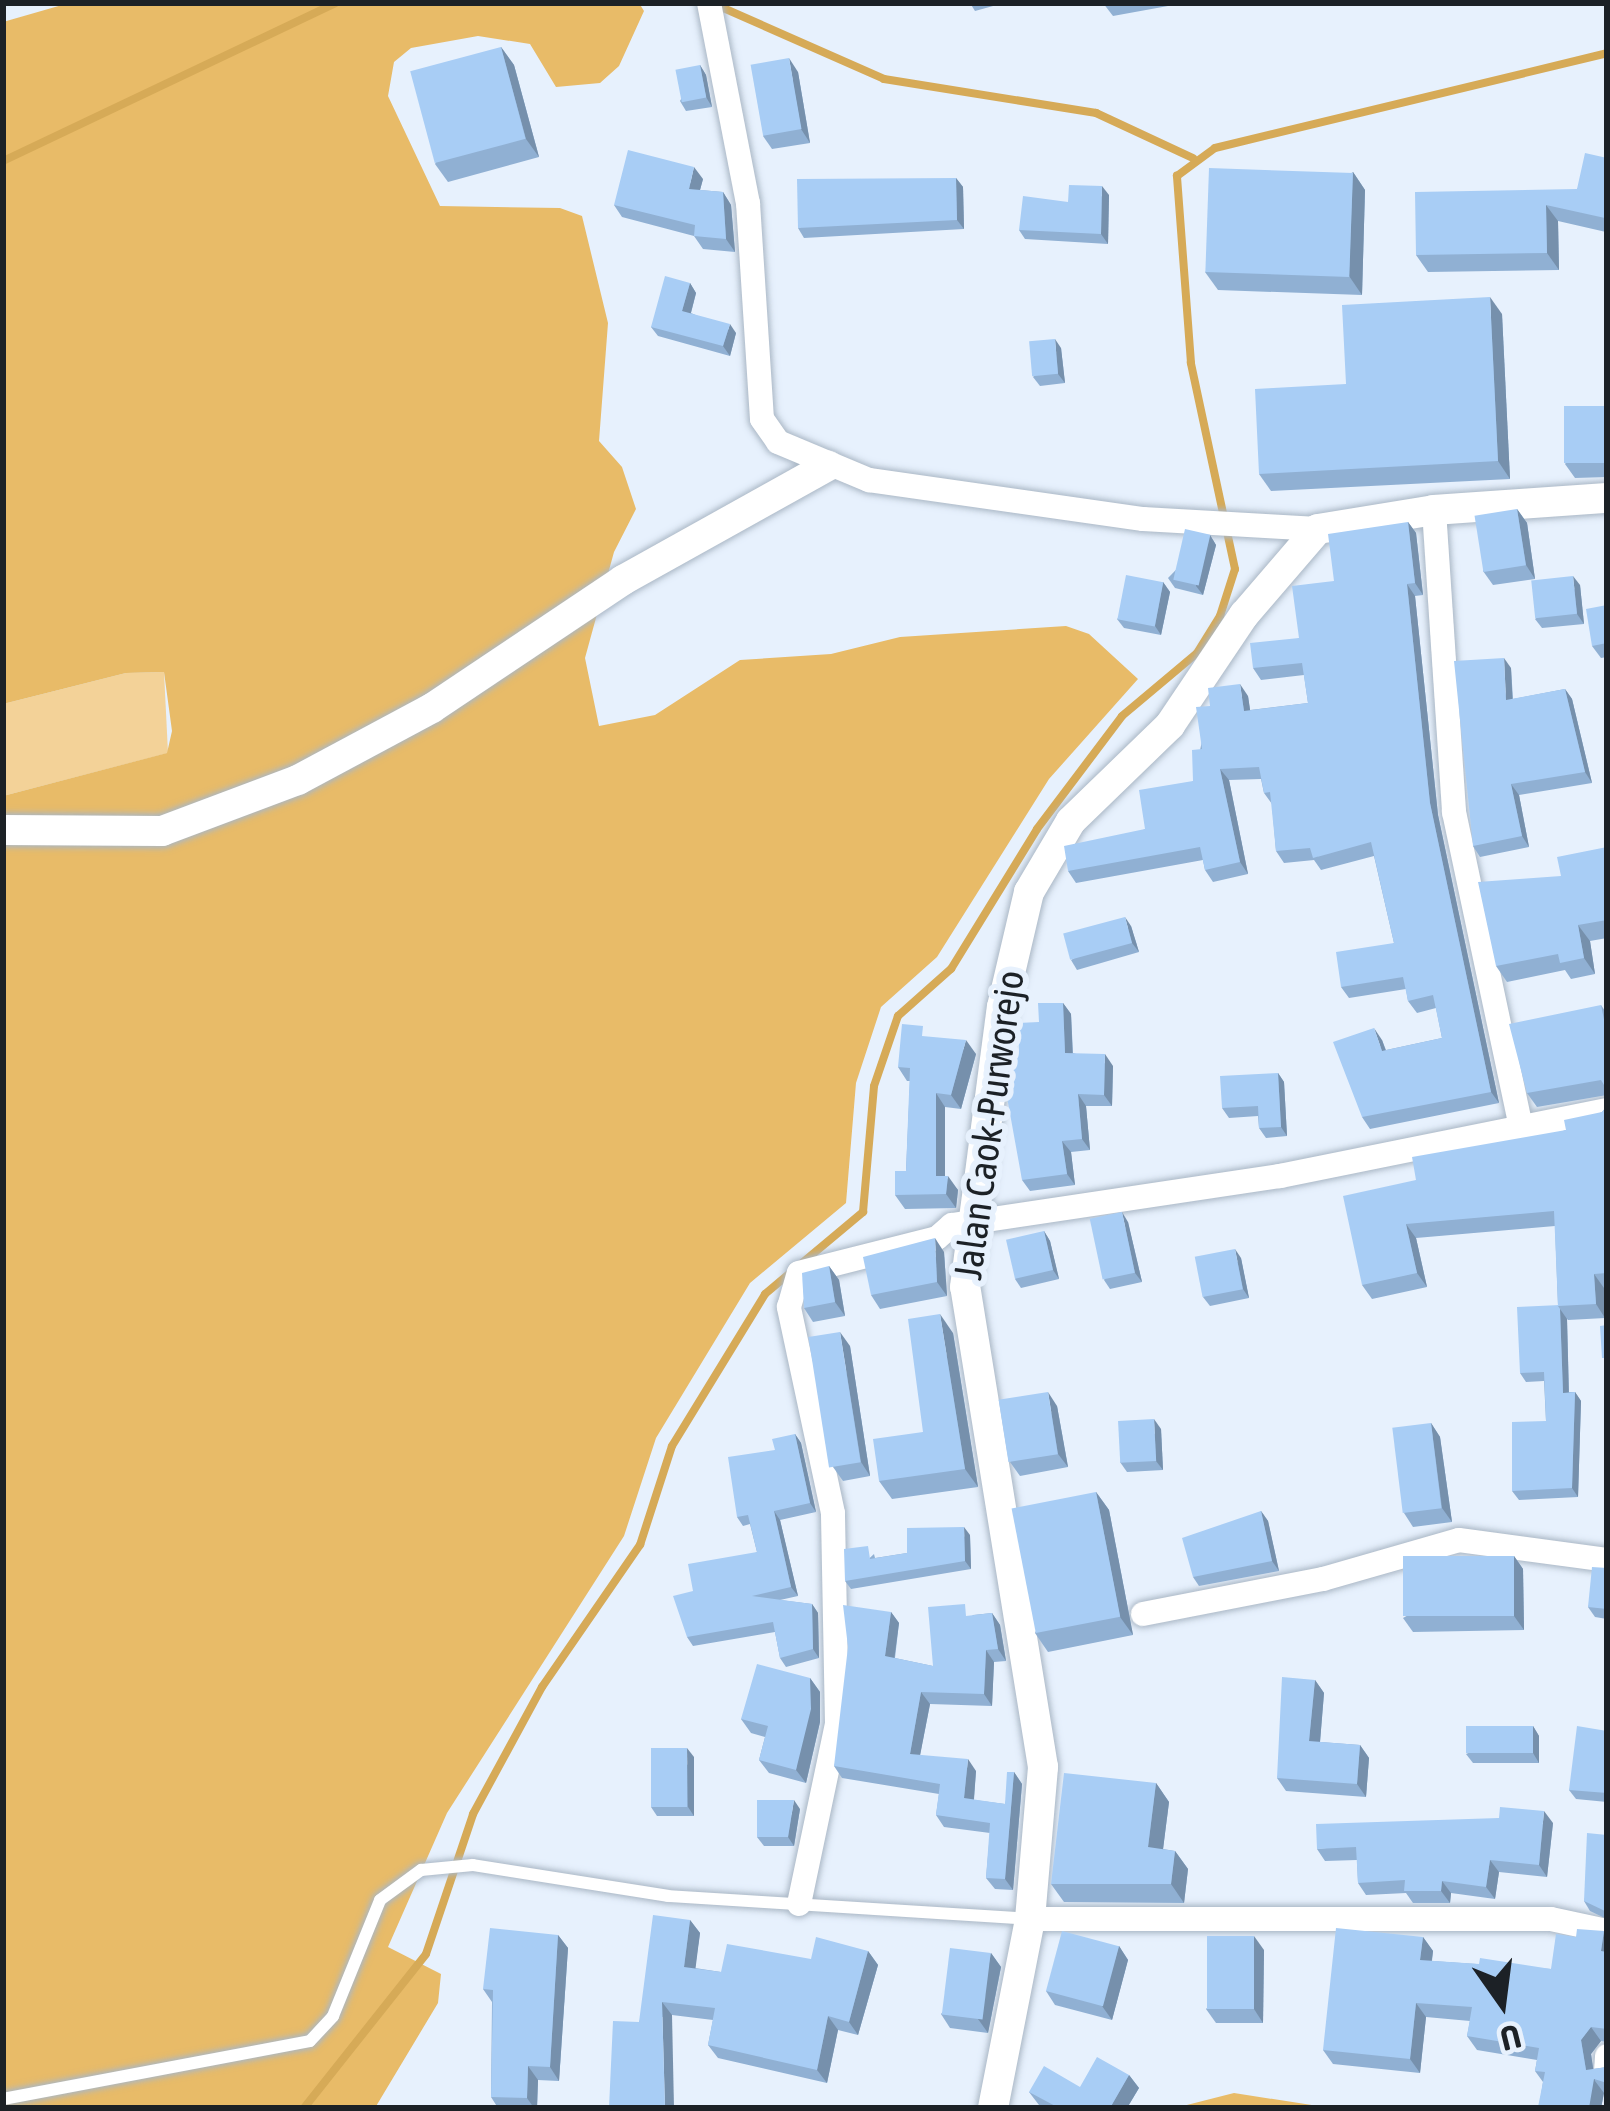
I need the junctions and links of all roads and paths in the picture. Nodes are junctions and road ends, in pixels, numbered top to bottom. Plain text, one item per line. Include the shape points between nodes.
1 (711, 13) edge
2 (828, 466) junction
3 (1607, 498) edge
4 (1434, 510) junction
5 (1318, 529) junction
6 (3, 830) edge
7 (1607, 1110) edge
8 (1521, 1128) junction
9 (976, 1222) junction
10 (1607, 1561) edge
11 (1143, 1615) dead end
12 (800, 1904) junction
13 (1030, 1919) junction
14 (1607, 1930) edge
15 (1607, 2056) edge
16 (1606, 2071) edge
17 (3, 2099) edge
18 (993, 2108) edge

1 - 2 street via 748,203 762,419 778,442
2 - 5 street via 869,480 1202,524
2 - 6 street via 623,580 432,708 298,780 162,831
3 - 4 street
4 - 5 street
4 - 8 street via 1454,812
5 - 9 street, Jalan Caok-Purworejo via 1244,615 1170,725 1044,858 1002,1007
7 - 8 street
8 - 9 street via 1280,1176
9 - 12 street via 814,1264 799,1273 789,1296 833,1513 837,1701
9 - 13 street, Jalan Caok-Purworejo via 965,1310 1040,1720
10 - 11 street via 1459,1540 1323,1579
12 - 13 lane
12 - 17 lane via 598,1888 473,1865 409,1874 380,1900 333,2016 310,2041
13 - 14 street via 1551,1918
13 - 18 street, Jalan Caok-Purworejo
15 - 16 street

